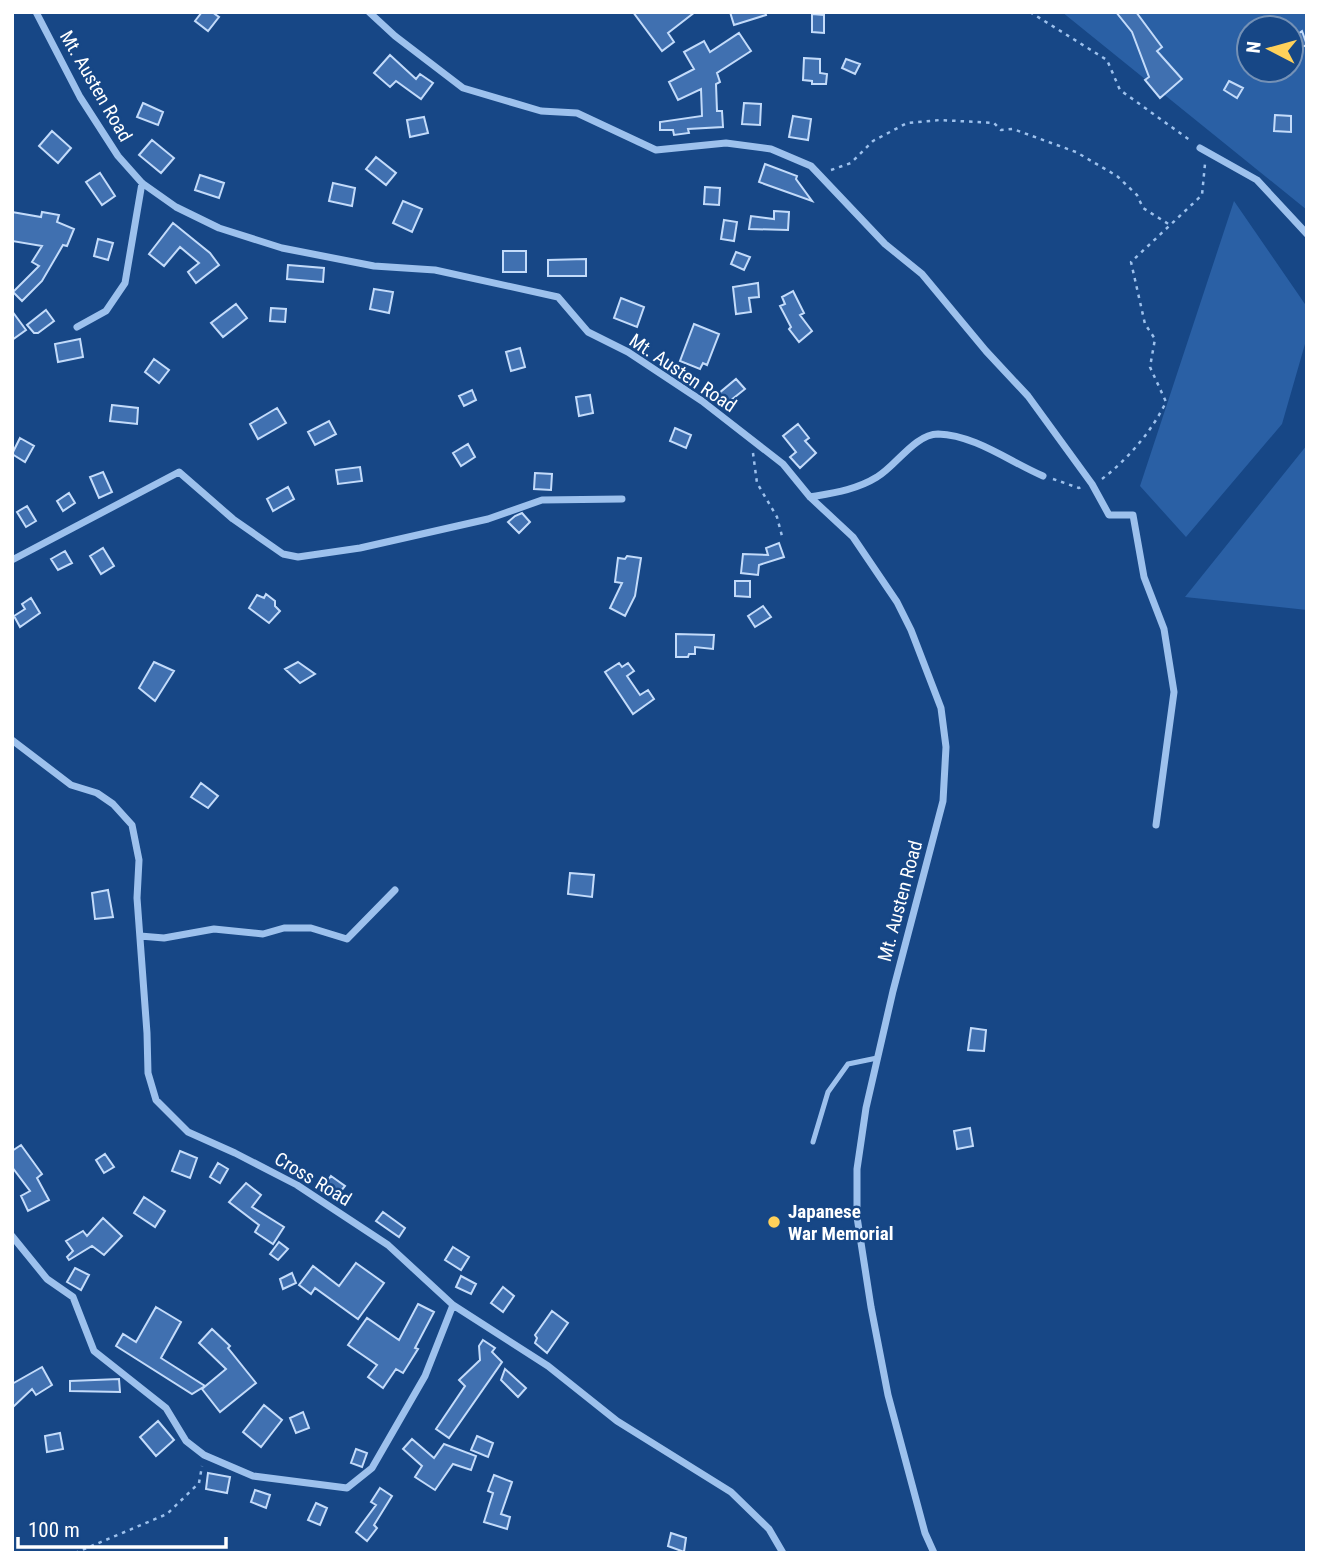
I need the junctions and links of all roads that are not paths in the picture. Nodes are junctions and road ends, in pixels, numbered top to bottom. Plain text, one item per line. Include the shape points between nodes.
1 (36, 12) edge
2 (369, 12) edge
3 (1200, 148) road end
4 (142, 183) junction
5 (1307, 234) edge
6 (78, 327) dead end
7 (1043, 476) road end
8 (810, 497) junction
9 (622, 499) dead end
10 (12, 560) edge
11 (12, 740) edge
12 (1156, 825) dead end
13 (395, 890) dead end
14 (139, 936) junction
15 (877, 1058) junction
16 (813, 1142) dead end
17 (12, 1236) edge
18 (453, 1305) junction
19 (783, 1553) edge
20 (934, 1553) edge

1 - 4 street, Mt. Austen Road via 80,97 118,156
2 - 12 street via 463,88 541,111 577,113 656,150 726,143 771,149 814,168 885,244 922,274 1028,396 1093,484 1109,516 1133,515 1144,577 1164,629 1174,692
3 - 5 street via 1257,180
4 - 6 street via 125,283 106,311
4 - 8 street, Mt. Austen Road via 176,207 219,228 282,248 374,266 435,270 558,297 588,332 628,352 702,401 783,464
7 - 8 street via 974,442 936,434 913,445 878,477 847,491
8 - 15 street, Mt. Austen Road via 853,537 897,603 941,708 946,747 943,801
9 - 10 street via 542,500 488,519 298,557 283,554 233,519 178,472
11 - 14 street, Cross Road via 71,785 113,804 132,825 139,860
13 - 14 street via 347,939 311,928 263,934 214,929 164,938
14 - 18 street, Cross Road via 148,1073 156,1100 188,1132 297,1185 388,1245
15 - 16 lane via 848,1064 828,1092
15 - 20 street, Mt. Austen Road via 857,1169 857,1217 888,1395
17 - 18 street via 47,1279 73,1297 94,1351 166,1408 186,1441 204,1455 253,1476 347,1488 372,1468 425,1376
18 - 19 street, Cross Road via 548,1366 617,1421 731,1492 769,1529

